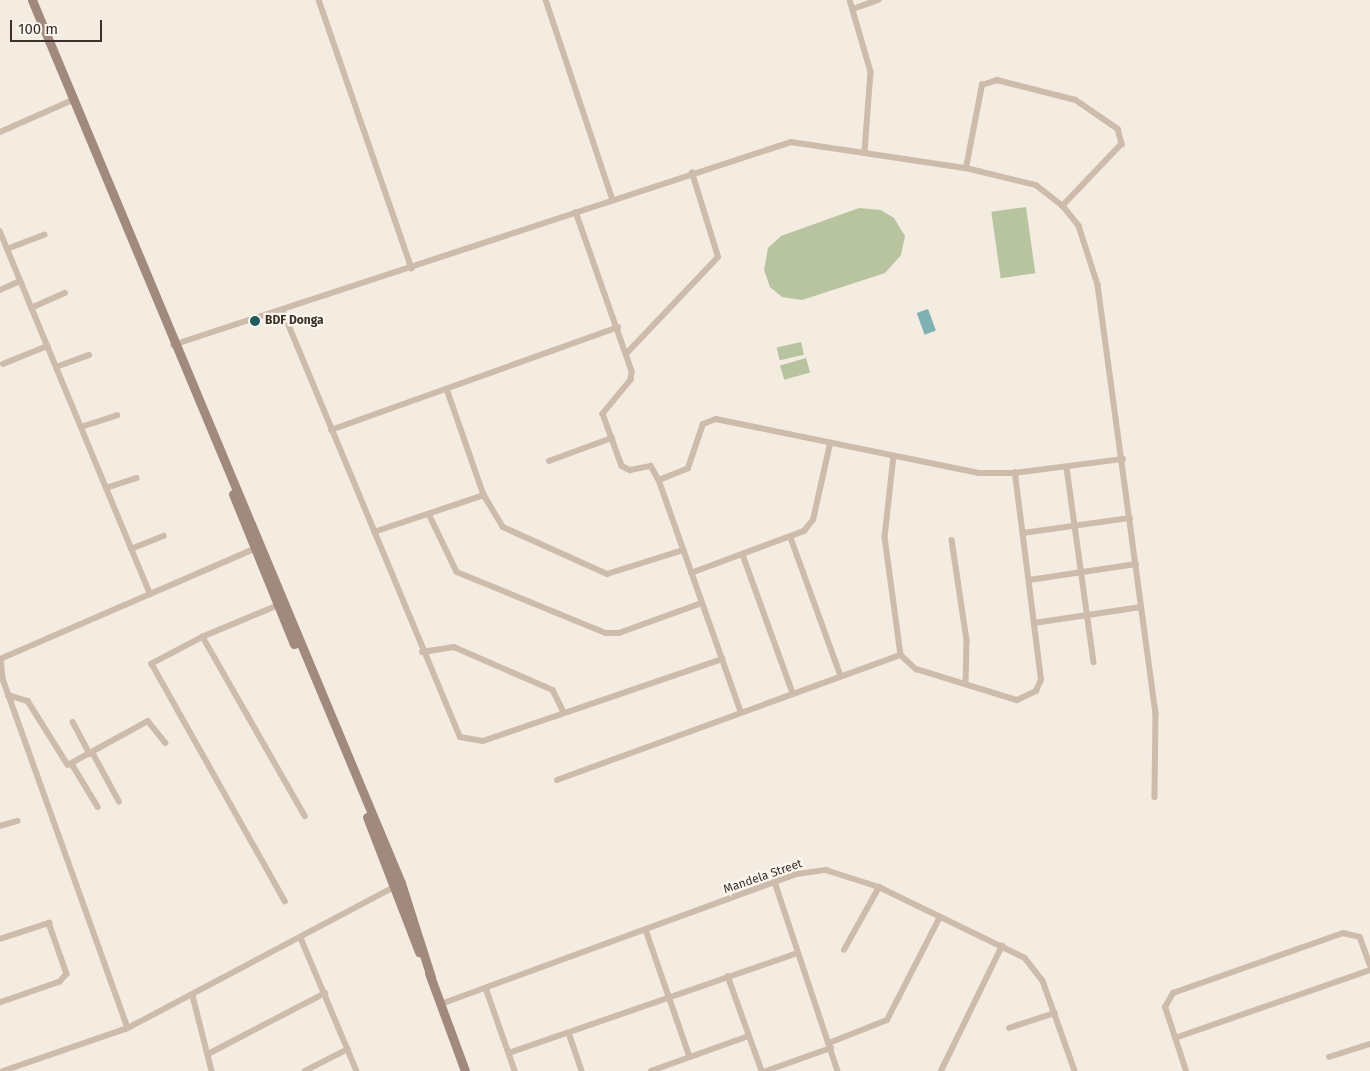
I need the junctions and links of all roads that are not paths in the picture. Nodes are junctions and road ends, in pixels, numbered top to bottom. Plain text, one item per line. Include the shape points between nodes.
1 (27, 0) edge
2 (32, 0) edge
3 (318, 0) edge
4 (554, 0) edge
5 (850, 0) edge
6 (878, 0) edge
7 (546, 1) edge
8 (853, 10) junction
9 (72, 101) junction
10 (0, 132) edge
11 (865, 152) junction
12 (966, 168) junction
13 (692, 173) junction
14 (613, 200) junction
15 (1064, 206) junction
16 (576, 212) junction
17 (0, 231) edge
18 (44, 235) dead end
19 (7, 249) junction
20 (412, 268) junction
21 (20, 281) junction
22 (0, 290) edge
23 (65, 293) dead end
24 (31, 308) junction
25 (283, 311) junction
26 (618, 327) junction
27 (173, 345) junction
28 (47, 346) junction
29 (627, 353) junction
30 (89, 355) dead end
31 (3, 364) dead end
32 (56, 367) junction
33 (447, 389) junction
34 (117, 415) dead end
35 (81, 427) junction
36 (331, 430) junction
37 (612, 438) junction
38 (830, 444) junction
39 (894, 456) junction
40 (1123, 459) junction
41 (549, 461) dead end
42 (1067, 468) junction
43 (1015, 473) junction
44 (136, 478) dead end
45 (658, 480) junction
46 (106, 488) junction
47 (484, 495) junction
48 (429, 514) junction
49 (1130, 518) junction
50 (1077, 527) junction
51 (374, 532) junction
52 (1023, 533) junction
53 (164, 536) dead end
54 (791, 538) junction
55 (952, 540) dead end
56 (258, 547) junction
57 (131, 549) junction
58 (683, 550) junction
59 (742, 555) junction
60 (1136, 564) junction
61 (1084, 572) junction
62 (691, 573) junction
63 (1028, 580) junction
64 (150, 594) junction
65 (702, 603) junction
66 (281, 604) junction
67 (1141, 608) junction
68 (1089, 615) junction
69 (1034, 623) junction
70 (203, 636) junction
71 (422, 652) junction
72 (901, 655) junction
73 (1, 659) edge
74 (722, 659) junction
75 (1094, 662) dead end
76 (841, 676) junction
77 (966, 684) junction
78 (794, 693) junction
79 (8, 695) junction
80 (741, 712) junction
81 (564, 713) junction
82 (73, 722) dead end
83 (166, 743) dead end
84 (91, 753) junction
85 (72, 764) junction
86 (557, 780) dead end
87 (1155, 797) dead end
88 (119, 801) dead end
89 (98, 807) dead end
90 (305, 816) dead end
91 (17, 821) dead end
92 (0, 826) edge
93 (775, 882) junction
94 (398, 885) junction
95 (879, 887) junction
96 (285, 901) dead end
97 (940, 917) junction
98 (646, 930) junction
99 (301, 938) junction
100 (0, 939) edge
101 (1002, 946) junction
102 (844, 950) dead end
103 (798, 953) junction
104 (1370, 965) edge
105 (1370, 970) edge
106 (728, 976) junction
107 (486, 988) junction
108 (324, 993) junction
109 (192, 996) junction
110 (668, 997) junction
111 (0, 1003) edge
112 (441, 1004) junction
113 (1054, 1013) junction
114 (128, 1028) junction
115 (1009, 1028) dead end
116 (569, 1033) junction
117 (749, 1036) junction
118 (1175, 1038) junction
119 (1370, 1044) edge
120 (830, 1046) junction
121 (348, 1049) junction
122 (509, 1053) junction
123 (208, 1054) junction
124 (690, 1057) junction
125 (1329, 1057) dead end
126 (3, 1071) edge
127 (212, 1071) edge
128 (305, 1071) edge
129 (357, 1071) edge
130 (465, 1071) edge
131 (515, 1071) edge
132 (582, 1071) edge
133 (651, 1071) edge
134 (762, 1071) edge
135 (766, 1071) edge
136 (838, 1071) edge
137 (941, 1071) edge
138 (1075, 1071) edge
139 (1186, 1071) edge

1 - 9 main road
2 - 9 main road
3 - 20 street
4 - 7 street
5 - 8 street
6 - 8 street
7 - 14 street
8 - 11 street via 871,72
9 - 10 street
9 - 27 main road
11 - 12 street
11 - 13 street via 792,142
12 - 15 street via 1036,185
12 - 15 street via 982,85 997,80 1076,100 1118,129 1122,144
13 - 14 street
13 - 29 street via 718,257
14 - 16 street
15 - 40 street via 1085,237 1094,267
16 - 20 street
16 - 26 street
17 - 19 street
18 - 19 street
19 - 21 street
20 - 25 street
21 - 22 street
21 - 24 street
23 - 24 street
24 - 28 street
25 - 27 street
25 - 36 street
26 - 29 street
26 - 33 street
27 - 56 main road
28 - 31 street
28 - 32 street
29 - 37 street via 633,376 603,409
30 - 32 street
32 - 35 street
33 - 36 street
33 - 47 street
34 - 35 street
35 - 46 street
36 - 51 street
37 - 41 street
37 - 45 street via 626,469 651,466
38 - 39 street
38 - 45 street via 708,420 688,468
38 - 54 street via 813,520
39 - 43 street via 978,473
39 - 72 street via 885,537
40 - 42 street
40 - 49 street
42 - 43 street
42 - 50 street
43 - 52 street
44 - 46 street
45 - 58 street
46 - 57 street
47 - 48 street
47 - 58 street via 503,527 606,574
48 - 51 street
48 - 65 street via 457,572 606,633 619,633
49 - 50 street
49 - 60 street
50 - 52 street
50 - 61 street
51 - 71 street
52 - 63 street
53 - 57 street
54 - 59 street
54 - 76 street
55 - 77 street via 967,640
56 - 64 street
56 - 66 main road
57 - 64 street
58 - 62 street
59 - 62 street
59 - 78 street
60 - 61 street
60 - 67 street
61 - 63 street
61 - 68 street
62 - 65 street
63 - 69 street
64 - 73 street
65 - 74 street
66 - 70 street
66 - 94 main road
67 - 68 street
67 - 87 street via 1156,713
68 - 69 street
68 - 75 street
69 - 77 street via 1041,680 1036,691 1028,698 1007,700
70 - 90 street
70 - 96 street via 156,659 152,668
71 - 81 street via 454,647 553,690
71 - 81 street via 454,730 467,740 483,741
72 - 76 street
72 - 77 street via 916,669
73 - 79 street
74 - 80 street
74 - 81 street
76 - 78 street
78 - 80 street
79 - 85 street via 28,700 65,763
79 - 114 street
80 - 86 street
82 - 84 street
83 - 84 street via 148,721
84 - 85 street
84 - 88 street
85 - 89 street
91 - 92 street
93 - 95 street, Mandela Street via 807,871 826,870
93 - 98 street, Mandela Street
93 - 103 street
94 - 99 street
94 - 112 main road
95 - 97 street, Mandela Street
95 - 102 street
97 - 101 street, Mandela Street
97 - 120 street via 887,1020
98 - 107 street, Mandela Street
98 - 110 street
99 - 108 street
99 - 109 street
100 - 111 street via 49,923 67,974 60,982
101 - 113 street, Mandela Street via 1036,970
101 - 137 street
103 - 106 street
103 - 120 street
104 - 118 street via 1361,939 1347,932 1176,992 1165,1005
105 - 118 street
106 - 110 street
106 - 117 street
107 - 112 street, Mandela Street
107 - 122 street
108 - 121 street
108 - 123 street
109 - 114 street
109 - 123 street
110 - 116 street
110 - 124 street
112 - 130 main road
113 - 115 street
113 - 138 street, Mandela Street
114 - 126 street
116 - 122 street
116 - 132 street
117 - 124 street
117 - 134 street
118 - 139 street
119 - 125 street
120 - 135 street
120 - 136 street
121 - 128 street
121 - 129 street
122 - 131 street
123 - 127 street
124 - 133 street

